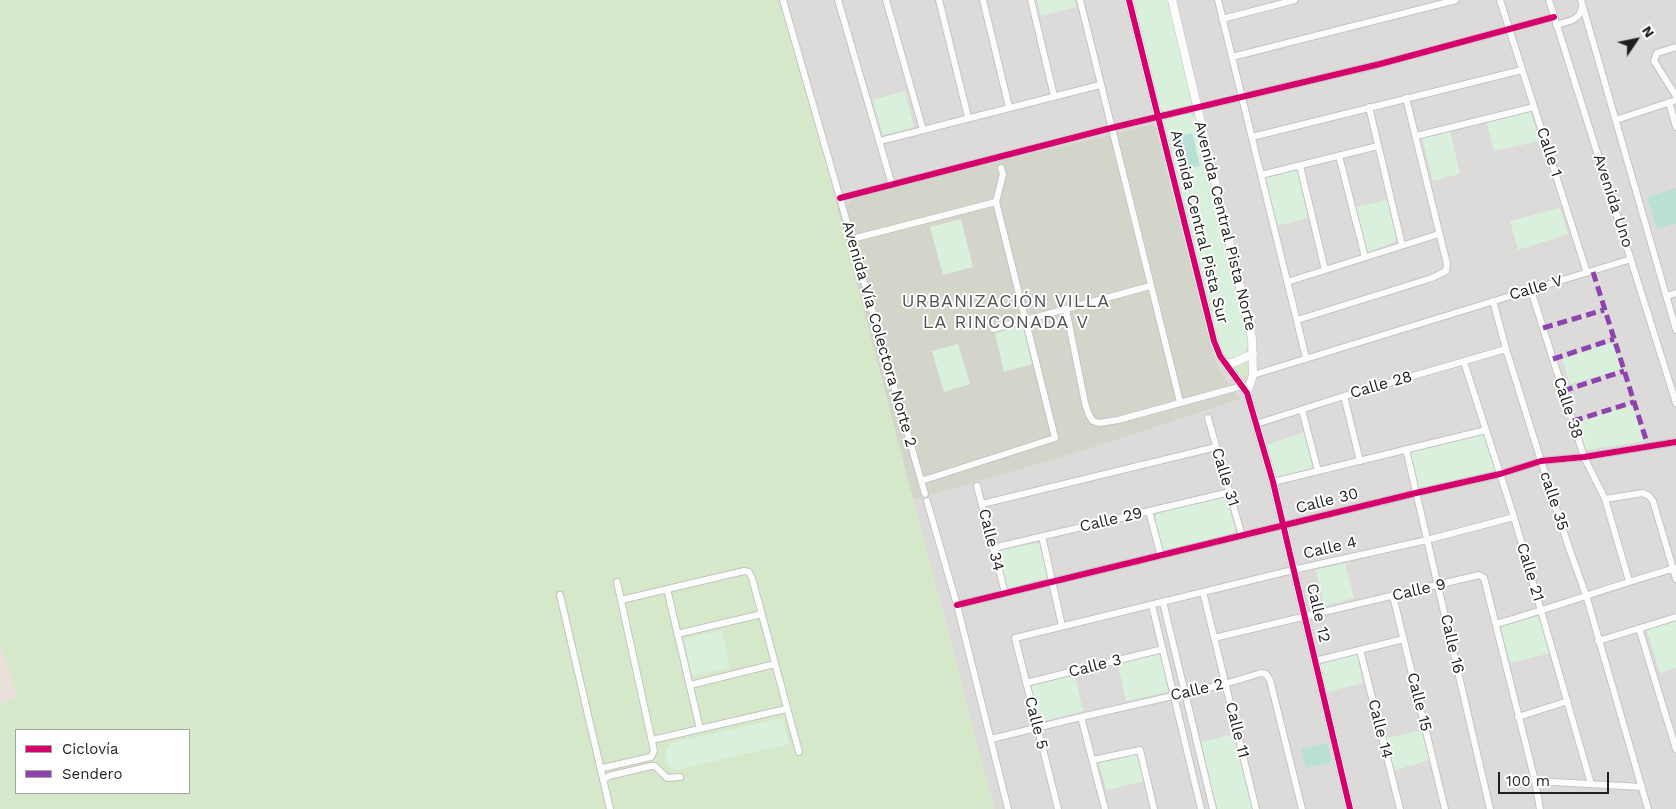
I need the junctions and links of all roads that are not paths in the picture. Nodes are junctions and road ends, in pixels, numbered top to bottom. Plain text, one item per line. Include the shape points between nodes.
1 (782, 0) edge
2 (838, 0) edge
3 (886, 0) edge
4 (939, 0) edge
5 (983, 0) edge
6 (1031, 0) edge
7 (1080, 0) edge
8 (1129, 0) edge
9 (1172, 0) edge
10 (1218, 0) edge
11 (1295, 0) edge
12 (1456, 0) edge
13 (1500, 0) edge
14 (1549, 0) edge
15 (1582, 1) edge
16 (1264, 4) edge
17 (1554, 17) junction
18 (1222, 19) junction
19 (1576, 19) junction
20 (1556, 25) junction
21 (1509, 30) junction
22 (1590, 31) junction
23 (1676, 47) edge
24 (1232, 58) junction
25 (1522, 70) junction
26 (1100, 85) junction
27 (1054, 96) junction
28 (1676, 96) edge
29 (1242, 98) junction
30 (1406, 98) junction
31 (1673, 101) edge
32 (1009, 107) junction
33 (1369, 107) junction
34 (1534, 107) junction
35 (1197, 108) junction
36 (968, 118) junction
37 (1158, 118) junction
38 (1616, 120) junction
39 (1676, 127) edge
40 (1111, 128) junction
41 (923, 130) junction
42 (1416, 136) junction
43 (1252, 137) junction
44 (880, 141) junction
45 (1378, 146) junction
46 (1338, 156) junction
47 (1300, 166) junction
48 (1001, 168) dead end
49 (1261, 175) junction
50 (892, 185) junction
51 (840, 198) junction
52 (996, 202) junction
53 (1439, 234) junction
54 (852, 239) junction
55 (1402, 246) junction
56 (1365, 257) junction
57 (1632, 259) junction
58 (1325, 270) junction
59 (1587, 273) junction
60 (1287, 282) junction
61 (1150, 286) junction
62 (1531, 290) junction
63 (1676, 293) edge
64 (1667, 296) junction
65 (1493, 301) junction
66 (1066, 309) junction
67 (1297, 320) junction
68 (1026, 321) junction
69 (993, 329) dead end
70 (1676, 330) edge
71 (1506, 349) junction
72 (1253, 354) junction
73 (1306, 358) junction
74 (1464, 362) junction
75 (1226, 364) junction
76 (1253, 375) junction
77 (1242, 386) junction
78 (1247, 393) junction
79 (1344, 396) junction
80 (1180, 402) junction
81 (1676, 403) edge
82 (1302, 410) junction
83 (1208, 418) dead end
84 (1256, 424) junction
85 (1486, 430) junction
86 (1676, 442) edge
87 (1216, 447) junction
88 (1406, 449) junction
89 (1584, 457) junction
90 (1360, 461) junction
91 (1541, 461) junction
92 (1318, 471) junction
93 (1500, 474) junction
94 (921, 481) junction
95 (1274, 482) junction
96 (977, 486) dead end
97 (1230, 492) junction
98 (1416, 493) junction
99 (1605, 499) junction
100 (982, 504) junction
101 (1149, 510) junction
102 (1514, 517) junction
103 (1283, 526) junction
104 (1042, 536) junction
105 (1242, 536) junction
106 (1427, 540) junction
107 (993, 548) junction
108 (1162, 556) junction
109 (1675, 568) edge
110 (1293, 570) junction
111 (1676, 579) edge
112 (1052, 581) junction
113 (617, 582) dead end
114 (1629, 582) junction
115 (1438, 585) junction
116 (667, 589) junction
117 (1203, 592) junction
118 (1005, 593) junction
119 (560, 595) dead end
120 (1586, 595) junction
121 (1393, 596) junction
122 (621, 600) junction
123 (1163, 602) junction
124 (957, 605) junction
125 (1152, 605) junction
126 (1542, 611) junction
127 (762, 614) junction
128 (1304, 616) junction
129 (1676, 617) edge
130 (1496, 624) junction
131 (1062, 626) junction
132 (1640, 628) junction
133 (677, 634) junction
134 (1015, 638) joint
135 (1214, 638) junction
136 (1404, 639) junction
137 (1598, 641) junction
138 (1163, 649) junction
139 (1360, 650) junction
140 (1315, 661) junction
141 (775, 664) junction
142 (1026, 682) junction
143 (1225, 684) junction
144 (690, 685) junction
145 (1185, 693) junction
146 (1173, 696) junction
147 (1568, 701) junction
148 (786, 709) junction
149 (1081, 716) junction
150 (1518, 717) junction
151 (1037, 728) junction
152 (700, 729) junction
153 (991, 739) junction
154 (652, 740) junction
155 (1676, 749) edge
156 (799, 752) dead end
157 (1093, 760) junction
158 (600, 766) junction
159 (680, 777) dead end
160 (603, 780) junction
161 (1535, 781) junction
162 (1592, 784) junction
163 (1642, 787) junction
164 (610, 809) edge
165 (1008, 809) edge
166 (1058, 809) edge
167 (1105, 809) edge
168 (1154, 809) edge
169 (1202, 809) edge
170 (1213, 809) edge
171 (1256, 809) edge
172 (1302, 809) edge
173 (1350, 809) edge
174 (1400, 809) edge
175 (1445, 809) edge
176 (1490, 809) edge
177 (1540, 809) edge
178 (1648, 809) edge

1 - 51 street, Avenida Vía Colectora Norte 2
2 - 44 street
3 - 41 street
4 - 36 street
5 - 32 street
6 - 27 street
7 - 26 street
8 - 37 street, Avenida Central Pista Sur
9 - 35 street, Avenida Central Pista Norte
10 - 18 street
11 - 16 street
12 - 24 street
13 - 21 street, Calle 1
14 - 17 street, Avenida Uno
15 - 19 street via 1582,10
15 - 22 street, Avenida Uno
16 - 18 street
17 - 20 street, Avenida Uno
17 - 21 street
18 - 24 street
19 - 20 street
19 - 22 street
20 - 57 street, Avenida Uno
21 - 25 street, Calle 1
21 - 29 street
22 - 38 street, Avenida Uno
23 - 28 street via 1657,53 1654,61
24 - 29 street
25 - 30 street
25 - 34 street, Calle 1
26 - 27 street
26 - 40 street
27 - 32 street
29 - 35 street
29 - 43 street
30 - 33 street
30 - 42 street
31 - 38 street
31 - 39 street
32 - 36 street
33 - 43 street
33 - 45 street
34 - 42 street
34 - 59 street, Calle 1
35 - 37 street
35 - 72 street, Avenida Central Pista Norte via 1252,338
36 - 41 street
37 - 40 street
37 - 75 street, Avenida Central Pista Sur via 1214,341
38 - 64 street, Avenida Uno
40 - 50 street
40 - 61 street
41 - 44 street
42 - 53 street
43 - 49 street
44 - 50 street
45 - 46 street
45 - 55 street
46 - 47 street
46 - 56 street
47 - 49 street
47 - 58 street
48 - 52 street
49 - 60 street
50 - 51 street
51 - 54 street, Avenida Vía Colectora Norte 2
52 - 54 street
52 - 68 street
53 - 55 street
53 - 67 street via 1447,264 1443,274
54 - 94 street, Avenida Vía Colectora Norte 2
55 - 56 street
56 - 58 street
57 - 59 street, Calle V
57 - 81 street, Avenida Uno
58 - 60 street
59 - 62 street, Calle V
60 - 67 street
61 - 66 street
61 - 80 street
62 - 65 street, Calle V
62 - 89 street, Calle 38
63 - 64 street
64 - 70 street, Avenida Uno
65 - 71 street
65 - 73 street, Calle V
66 - 68 street
66 - 80 street via 1086,403 1093,421 1118,420
67 - 73 street
68 - 69 street
68 - 94 street via 1055,438
71 - 74 street, Calle 28
71 - 91 street, calle 35
72 - 75 street
72 - 76 street, Avenida Central Pista Norte
73 - 76 street, Calle V
74 - 79 street, Calle 28
74 - 85 street, Calle 21
75 - 77 street, Avenida Central Pista Sur
76 - 78 street, Avenida Central Pista Norte
77 - 78 street, Avenida Central Pista Sur
77 - 80 street
78 - 84 street, Avenida Central Pista Sur
79 - 82 street, Calle 28
79 - 90 street
82 - 84 street, Calle 28
82 - 92 street
83 - 87 street, Calle 31
84 - 95 street, Calle 12
85 - 88 street
85 - 93 street, Calle 21
86 - 89 street, Calle 30
87 - 97 street, Calle 31
87 - 100 street
88 - 90 street
88 - 98 street, Calle 16
89 - 91 street, Calle 30
89 - 99 street, Calle 38
90 - 92 street
91 - 93 street, Calle 30
91 - 120 street, calle 35
92 - 95 street
93 - 98 street, Calle 30
93 - 102 street, Calle 21
94 - 124 street, Avenida Vía Colectora Norte 2
95 - 103 street, Calle 12
96 - 100 street, Calle 34
97 - 101 street, Calle 29
97 - 105 street, Calle 31
98 - 103 street, Calle 30
98 - 106 street, Calle 16
99 - 109 street via 1644,493 1649,496
99 - 114 street, Calle 38
100 - 107 street, Calle 34
101 - 104 street, Calle 29
101 - 108 street
102 - 106 street, Calle 4
102 - 126 street, Calle 21
103 - 105 street, Calle 30
103 - 110 street, Calle 12
104 - 107 street, Calle 29
104 - 112 street
105 - 108 street, Calle 30
106 - 110 street, Calle 4
106 - 115 street, Calle 16
107 - 118 street, Calle 34
108 - 112 street, Calle 30
109 - 111 street
109 - 114 street
110 - 117 street, Calle 4
110 - 128 street, Calle 12
112 - 118 street, Calle 30
112 - 131 street
113 - 122 street
114 - 120 street
115 - 121 street, Calle 9
115 - 130 street, Calle 9 via 1479,575 1484,578
115 - 176 street, Calle 16
116 - 122 street
116 - 127 street via 747,571
116 - 133 street
117 - 123 street, Calle 4
117 - 135 street, Calle 11
118 - 124 street, Calle 30
119 - 158 street
120 - 126 street
120 - 137 street, calle 35
121 - 128 street, Calle 9
121 - 136 street, Calle 15
122 - 154 street
123 - 125 street, Calle 4
123 - 145 street
124 - 153 street, Avenida Vía Colectora Norte 2
125 - 131 street, Calle 4
125 - 138 street
126 - 130 street
126 - 147 street, Calle 21
127 - 133 street
127 - 141 street
128 - 135 street, Calle 9
128 - 140 street, Calle 12
129 - 132 street
130 - 150 street, Calle 9
131 - 134 street, Calle 4
132 - 137 street
132 - 155 street
133 - 144 street
134 - 142 street, Calle 5
135 - 143 street, Calle 11
136 - 139 street
136 - 175 street, Calle 15
137 - 163 street, calle 35
138 - 142 street, Calle 3
138 - 146 street
139 - 140 street
139 - 174 street, Calle 14
140 - 173 street, Calle 12
141 - 144 street
141 - 148 street
142 - 151 street, Calle 5
143 - 145 street, Calle 2
143 - 171 street, Calle 11
143 - 172 street, Calle 2 via 1261,673 1270,680
144 - 152 street
145 - 146 street, Calle 2
145 - 170 street
146 - 149 street, Calle 2
146 - 169 street
147 - 150 street
147 - 162 street, Calle 21
148 - 152 street
148 - 156 street
149 - 151 street, Calle 2
149 - 157 street
150 - 161 street, Calle 9
151 - 153 street, Calle 2
151 - 166 street, Calle 5
152 - 154 street
153 - 165 street, Avenida Vía Colectora Norte 2
154 - 158 street via 654,751 651,757
157 - 167 street
157 - 168 street via 1140,750
158 - 160 street
159 - 160 street via 667,778 651,766
160 - 164 street
161 - 162 street
161 - 177 street, Calle 9
162 - 163 street
163 - 178 street, calle 35

